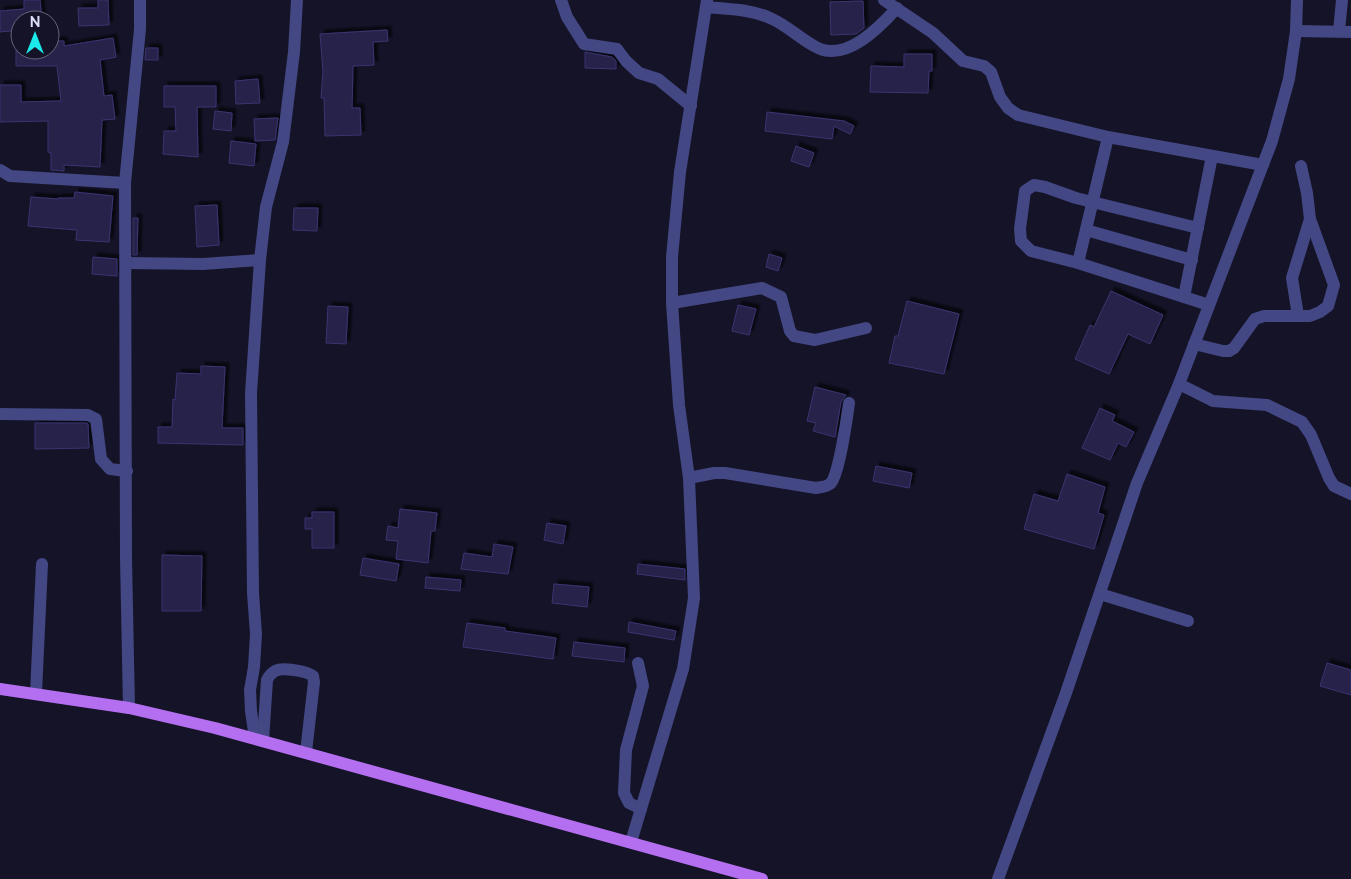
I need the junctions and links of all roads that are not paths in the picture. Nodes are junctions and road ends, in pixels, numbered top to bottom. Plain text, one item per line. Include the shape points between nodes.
1 (140, 0) edge
2 (298, 0) edge
3 (561, 0) edge
4 (884, 0) edge
5 (1297, 0) edge
6 (706, 4) edge
7 (1345, 5) edge
8 (896, 8) junction
9 (1296, 31) junction
10 (1345, 32) edge
11 (691, 106) junction
12 (1108, 138) junction
13 (1212, 156) junction
14 (1264, 165) junction
15 (1301, 166) dead end
16 (0, 170) edge
17 (125, 183) junction
18 (1093, 201) junction
19 (1310, 218) junction
20 (1198, 228) junction
21 (1086, 230) junction
22 (260, 260) junction
23 (1192, 260) junction
24 (126, 263) junction
25 (1078, 263) junction
26 (1184, 297) junction
27 (672, 303) junction
28 (1209, 305) junction
29 (1298, 316) junction
30 (866, 328) dead end
31 (1194, 344) junction
32 (1179, 384) junction
33 (849, 402) dead end
34 (0, 414) edge
35 (126, 471) junction
36 (689, 478) junction
37 (1351, 494) edge
38 (42, 564) dead end
39 (1100, 594) junction
40 (1188, 621) dead end
41 (638, 663) dead end
42 (0, 689) edge
43 (36, 693) junction
44 (129, 708) junction
45 (259, 740) junction
46 (306, 752) junction
47 (641, 809) junction
48 (631, 842) junction
49 (762, 879) edge
50 (998, 879) edge

1 - 17 street
2 - 22 street via 283,142 266,207
3 - 11 street via 567,17 584,44 617,49 639,73 658,79
4 - 8 street
5 - 9 street
6 - 8 street via 773,19 817,48 828,51 840,51 868,38
6 - 11 street
7 - 10 street
8 - 12 street via 933,32 963,61 984,66 991,72 1000,97 1018,115
9 - 10 street
9 - 14 street via 1289,79
11 - 27 street via 680,172 672,257
12 - 13 street
12 - 18 street
13 - 14 street
13 - 20 street
14 - 28 street
15 - 19 street
16 - 17 street via 10,176
17 - 24 street
18 - 20 street
18 - 21 street
18 - 25 street via 1034,185 1025,191 1021,241 1031,251
19 - 29 street via 1292,278
19 - 29 street via 1334,285 1328,306 1310,316
20 - 23 street
21 - 23 street
21 - 25 street
22 - 24 street via 203,264
22 - 45 street via 251,393 256,634 250,704
23 - 26 street
24 - 35 street
25 - 26 street
26 - 28 street
27 - 30 street via 762,288 781,297 794,336 815,340
27 - 36 street via 679,405
28 - 31 street
29 - 31 street via 1255,319 1229,351
31 - 32 street
32 - 37 street via 1213,401 1267,405 1302,422 1334,486
32 - 39 street via 1137,483
33 - 36 street via 837,463 832,481 826,486 816,488 725,473
34 - 35 street via 88,415 96,420 101,459 110,469
35 - 44 street
36 - 47 street via 694,598 683,669
38 - 43 street
39 - 40 street
39 - 50 street
41 - 47 street via 642,686 626,750 624,793 629,804
42 - 43 main road
43 - 44 main road
44 - 45 main road
45 - 46 main road
45 - 46 street via 267,680 272,672 277,669 308,672 314,682
46 - 48 main road
47 - 48 street
48 - 49 main road

